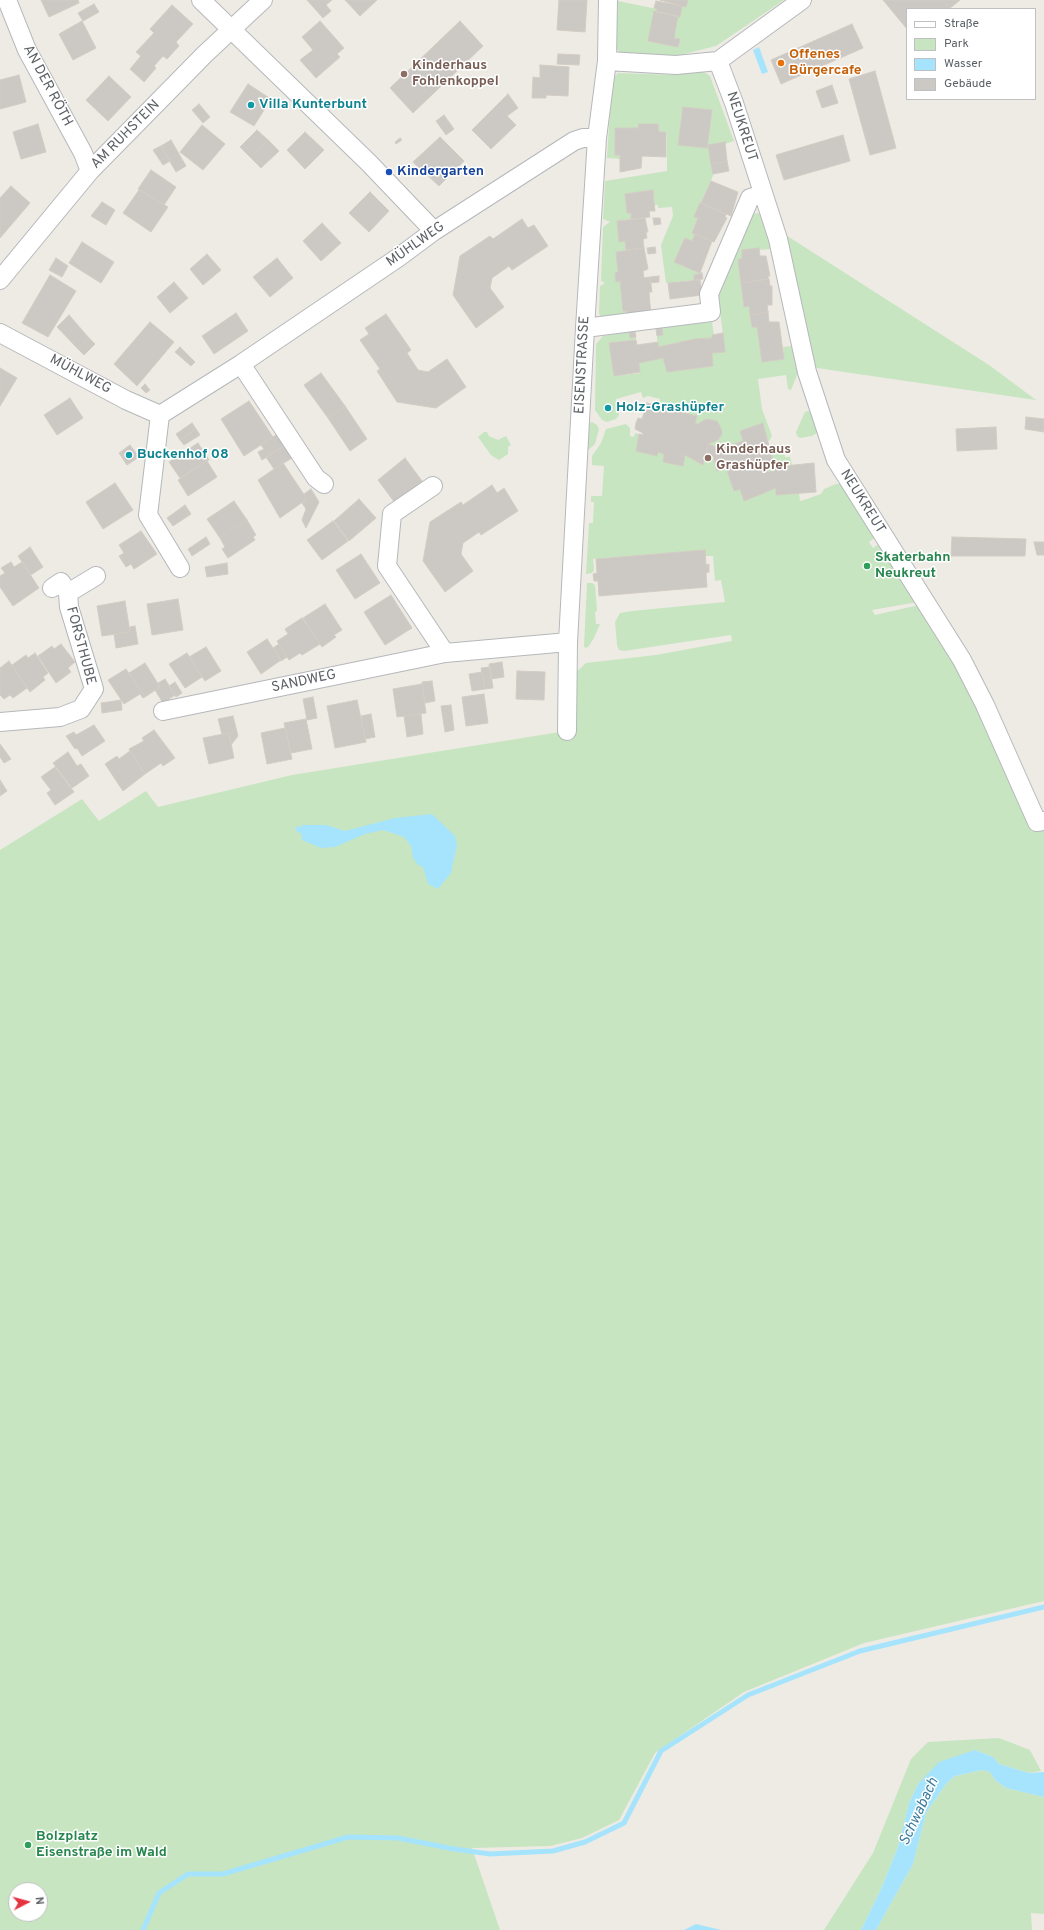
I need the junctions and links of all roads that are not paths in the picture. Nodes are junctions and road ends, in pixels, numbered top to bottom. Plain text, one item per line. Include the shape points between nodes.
1 (7, 0) edge
2 (201, 0) edge
3 (263, 0) edge
4 (608, 0) edge
5 (802, 0) edge
6 (231, 30) junction
7 (607, 61) junction
8 (718, 61) junction
9 (597, 138) junction
10 (90, 171) junction
11 (763, 194) junction
12 (434, 230) junction
13 (0, 280) edge
14 (585, 328) junction
15 (0, 333) edge
16 (241, 364) junction
17 (160, 415) junction
18 (324, 484) dead end
19 (433, 486) dead end
20 (180, 568) dead end
21 (96, 576) dead end
22 (568, 642) junction
23 (445, 653) junction
24 (163, 711) dead end
25 (0, 722) edge
26 (567, 731) dead end
27 (1044, 821) edge

1 - 10 street, AN DER RÖTH via 27,50 83,153
2 - 6 street
3 - 6 street, AM RUHSTEIN
4 - 7 street, EISENSTRASSE
5 - 8 street
6 - 10 street, AM RUHSTEIN
6 - 12 street via 369,163
7 - 8 street via 676,65
7 - 9 street, EISENSTRASSE
8 - 11 street, NEUKREUT
9 - 12 street, MÜHLWEG via 574,141
9 - 14 street, EISENSTRASSE
10 - 13 street, AM RUHSTEIN
11 - 14 street via 750,198 709,294 711,312
11 - 27 street, NEUKREUT via 778,239 807,372 836,460 962,660 1037,822
12 - 16 street, MÜHLWEG
14 - 22 street, EISENSTRASSE
15 - 17 street, MÜHLWEG via 126,400
16 - 17 street, MÜHLWEG
16 - 18 street via 316,478
17 - 20 street via 148,515
19 - 23 street via 392,514 387,566
21 - 25 street, FORSTHUBE via 60,590 69,607 94,689 81,709 60,717
22 - 23 street, SANDWEG
22 - 26 street, EISENSTRASSE
23 - 24 street, SANDWEG

